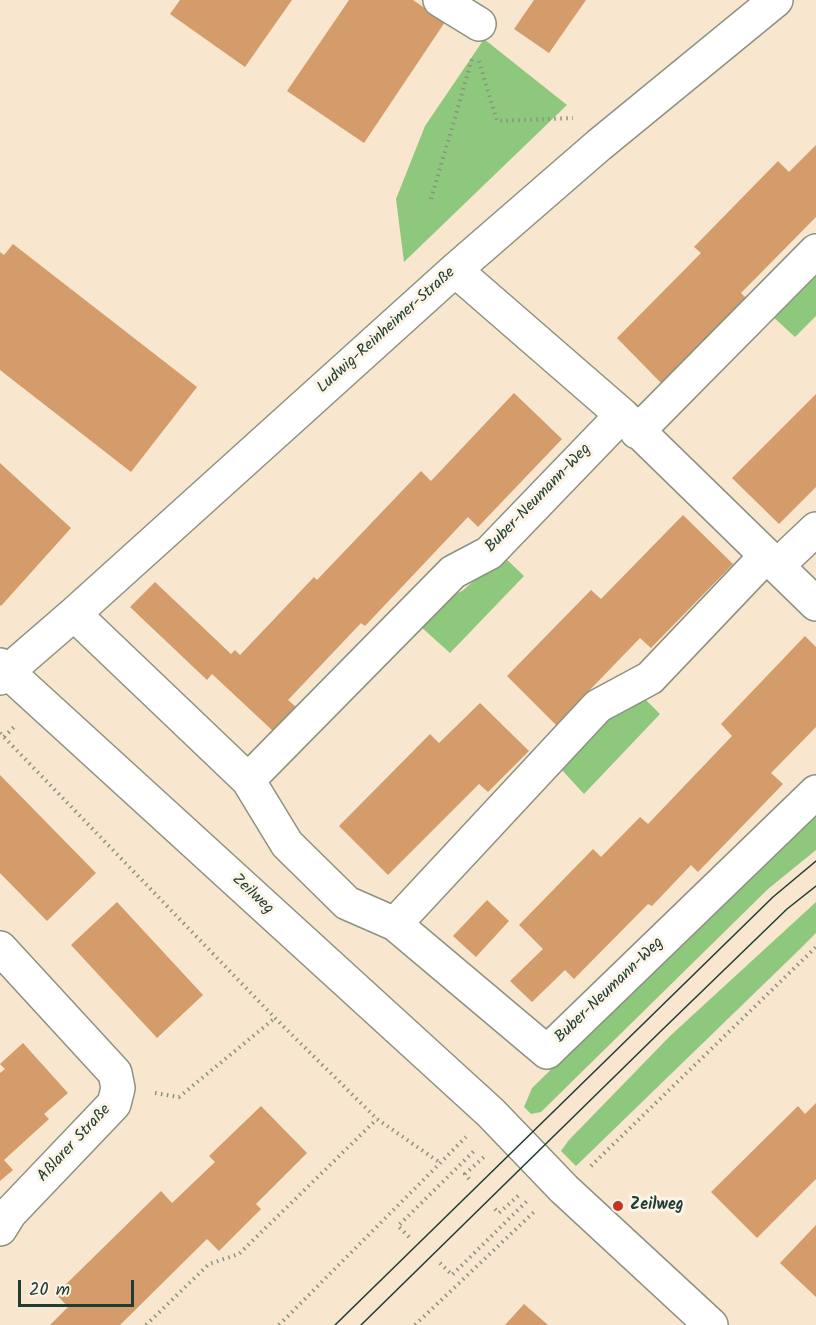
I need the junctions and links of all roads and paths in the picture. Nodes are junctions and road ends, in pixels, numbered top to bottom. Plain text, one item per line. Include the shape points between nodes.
1 (440, 0) edge
2 (776, 0) edge
3 (477, 35) junction
4 (572, 117) dead end
5 (430, 199) dead end
6 (816, 251) edge
7 (455, 270) junction
8 (629, 423) junction
9 (816, 529) edge
10 (772, 560) junction
11 (816, 604) edge
12 (74, 614) junction
13 (2, 671) edge
14 (0, 733) edge
15 (248, 780) junction
16 (816, 792) edge
17 (395, 924) junction
18 (816, 947) edge
19 (0, 948) edge
20 (275, 1018) junction
21 (118, 1088) junction
22 (491, 1113) junction
23 (377, 1119) junction
24 (467, 1158) dead end
25 (482, 1158) dead end
26 (439, 1162) junction
27 (586, 1170) dead end
28 (469, 1179) dead end
29 (515, 1198) dead end
30 (530, 1199) dead end
31 (495, 1209) dead end
32 (538, 1209) dead end
33 (0, 1229) edge
34 (409, 1237) dead end
35 (440, 1263) dead end
36 (146, 1325) edge
37 (279, 1325) edge
38 (415, 1325) edge
39 (711, 1325) edge

1 - 3 street
2 - 7 street, Ludwig-Reinheimer-Straße
3 - 4 path via 497,121
3 - 5 path
6 - 8 street, Buber-Neumann-Weg
7 - 8 street
7 - 12 street, Ludwig-Reinheimer-Straße
8 - 10 street
8 - 15 street, Buber-Neumann-Weg via 489,553 453,573
9 - 10 street
10 - 11 street
10 - 17 street via 650,678 598,706
12 - 13 street, Ludwig-Reinheimer-Straße
12 - 15 street, Buber-Neumann-Weg
13 - 22 street, Zeilweg
14 - 20 path
15 - 17 street, Buber-Neumann-Weg via 287,844 347,903
16 - 17 street, Buber-Neumann-Weg via 548,1052
18 - 27 path
19 - 21 street, Aßlarer Straße via 115,1073
20 - 21 path via 179,1096
20 - 23 path
21 - 33 street, Aßlarer Straße via 114,1104 10,1213
22 - 26 path
22 - 39 street, Zeilweg via 564,1189
23 - 26 path
23 - 36 path via 239,1254 209,1264
24 - 34 path via 399,1226
25 - 28 path via 465,1174
26 - 37 path
29 - 31 path via 499,1214
30 - 35 path via 452,1275
32 - 38 path

